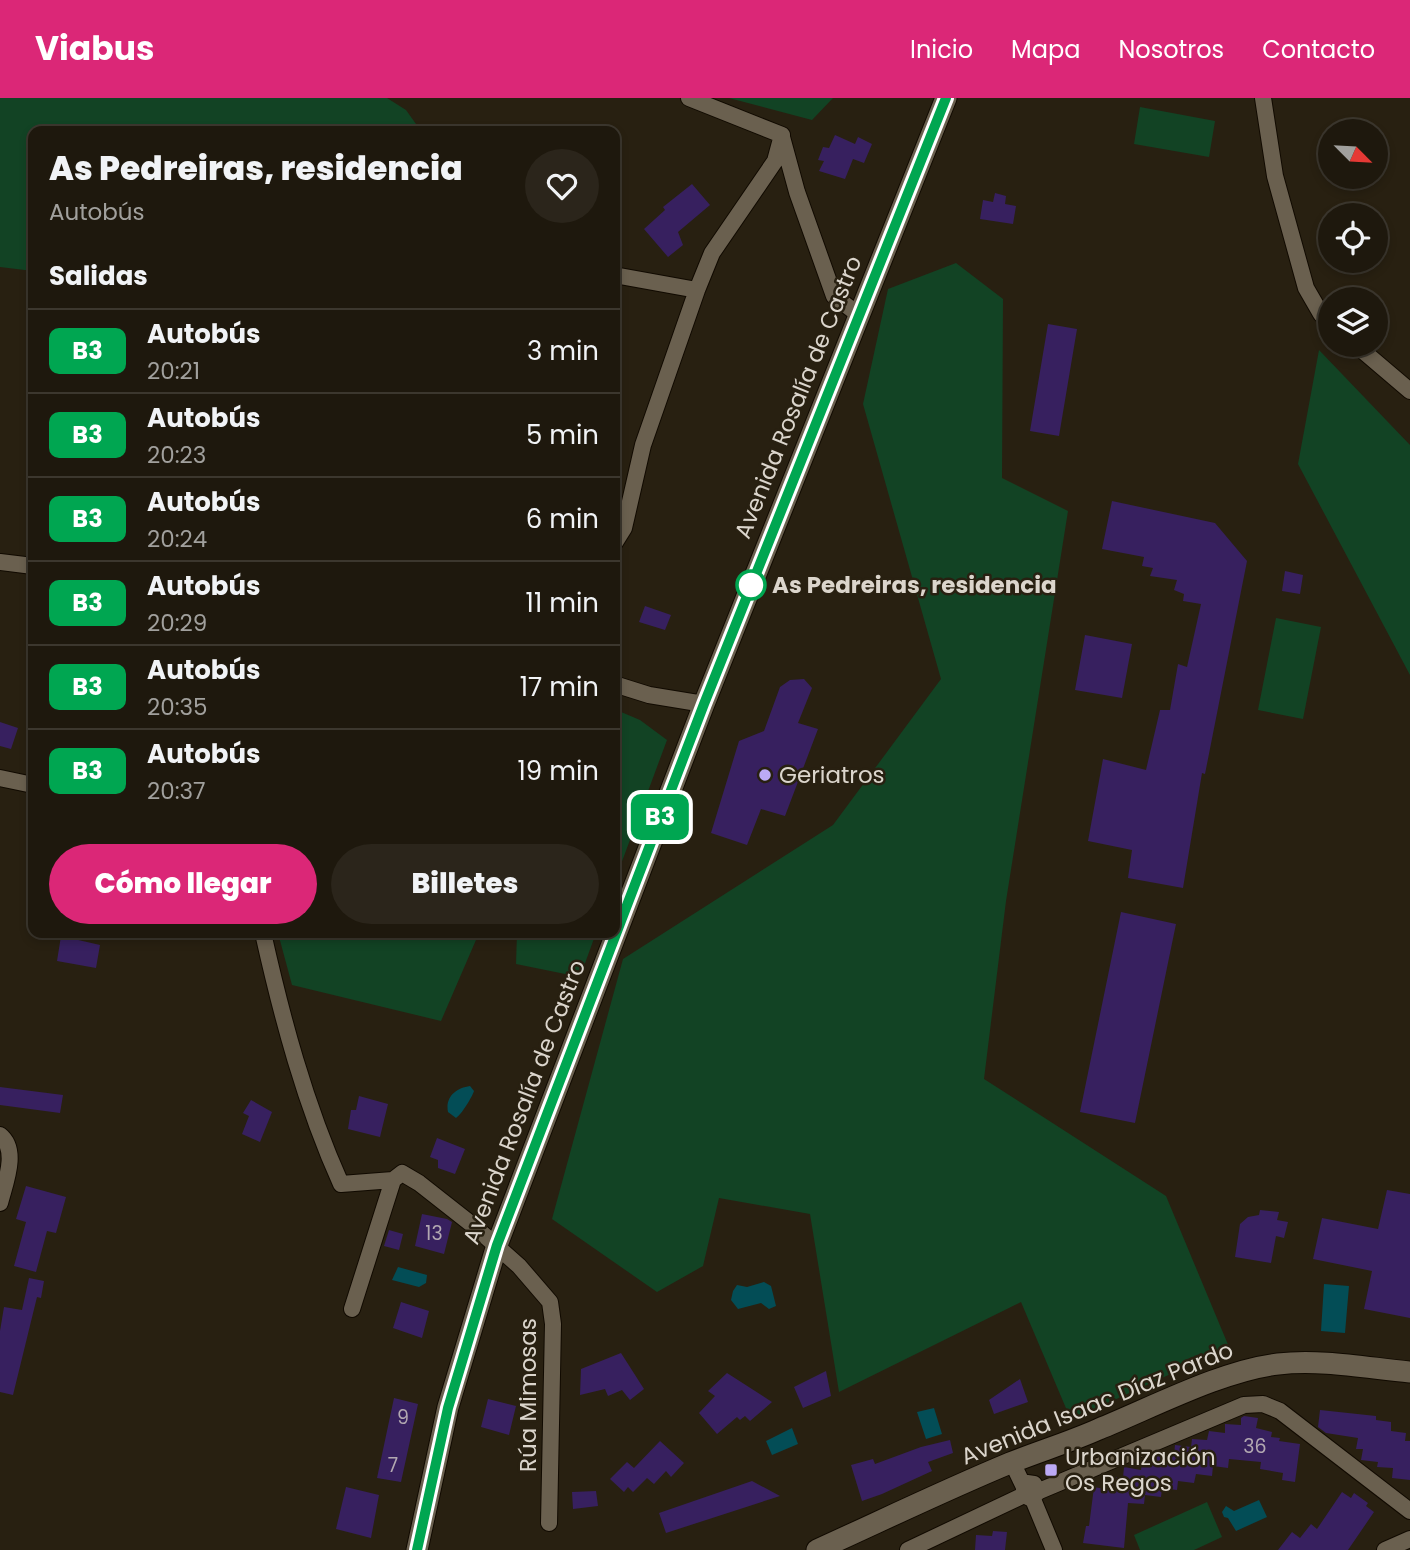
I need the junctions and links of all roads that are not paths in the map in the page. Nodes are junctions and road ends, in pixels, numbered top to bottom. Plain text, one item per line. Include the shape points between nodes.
1 (693, 98) edge
2 (946, 98) edge
3 (1264, 98) edge
4 (782, 135) junction
5 (620, 276) edge
6 (697, 290) junction
7 (1318, 309) edge
8 (859, 315) junction
9 (1370, 357) edge
10 (1410, 391) edge
11 (620, 534) edge
12 (0, 562) edge
13 (28, 565) edge
14 (620, 686) edge
15 (704, 704) junction
16 (0, 778) edge
17 (28, 784) edge
18 (620, 924) edge
19 (264, 938) edge
20 (614, 938) edge
21 (0, 1135) edge
22 (393, 1180) junction
23 (0, 1203) edge
24 (497, 1245) junction
25 (352, 1309) dead end
26 (1410, 1373) edge
27 (1012, 1462) junction
28 (1029, 1493) junction
29 (1410, 1511) edge
30 (549, 1523) dead end
31 (1410, 1539) edge
32 (417, 1550) edge
33 (817, 1550) edge
34 (908, 1550) edge
35 (1054, 1550) edge
36 (1385, 1550) edge

1 - 4 street
2 - 8 street, Avenida Rosalía de Castro
3 - 7 street via 1275,176 1306,288
4 - 6 street via 775,161 712,253
4 - 8 street via 834,296
5 - 6 street
6 - 11 street via 643,445
8 - 15 street, Avenida Rosalía de Castro
9 - 10 street
12 - 13 street
14 - 15 street
15 - 18 street, Avenida Rosalía de Castro
16 - 17 street
19 - 22 street via 291,1046 341,1184
20 - 24 street, Avenida Rosalía de Castro
21 - 23 street via 11,1154
22 - 24 street, Rúa Mimosas via 402,1173 419,1183
22 - 25 street
24 - 30 street, Rúa Mimosas via 550,1302 554,1324
24 - 32 street, Avenida Rosalía de Castro via 448,1408
26 - 27 street, Avenida Isaac Díaz Pardo via 1306,1364 1248,1370
27 - 28 street
27 - 33 street, Avenida Isaac Díaz Pardo
28 - 29 street via 1244,1405 1262,1404 1280,1411
28 - 34 street
28 - 35 street
31 - 36 street

